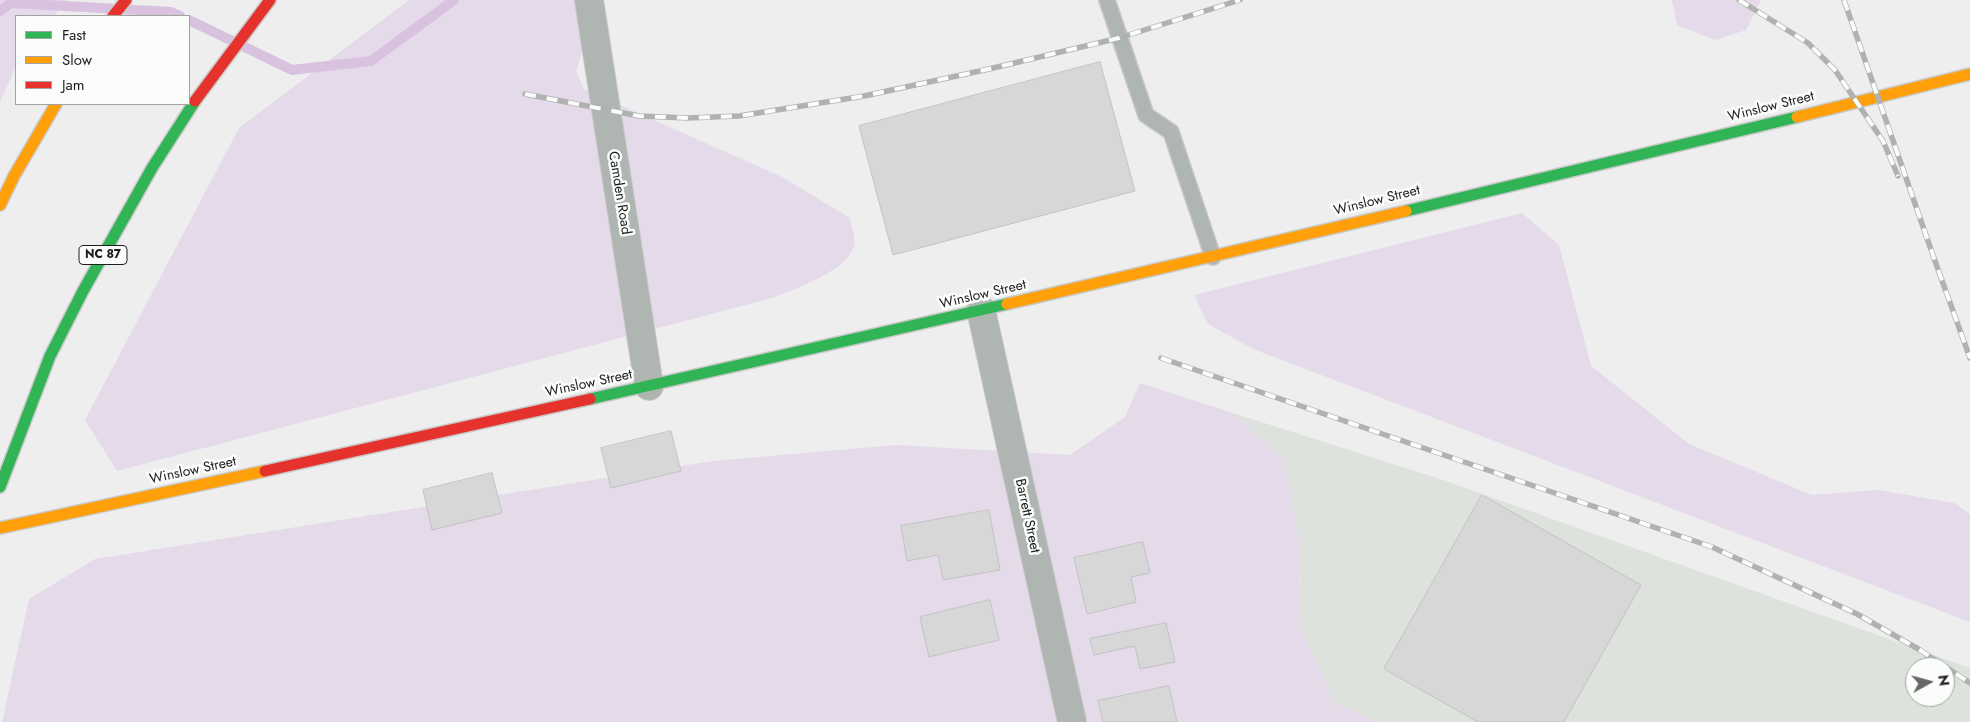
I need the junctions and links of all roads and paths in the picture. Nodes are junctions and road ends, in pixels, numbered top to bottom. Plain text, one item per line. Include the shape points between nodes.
1 (126, 0) edge
2 (270, 0) edge
3 (589, 0) edge
4 (1107, 0) edge
5 (115, 15) edge
6 (1970, 74) edge
7 (55, 105) edge
8 (0, 205) edge
9 (1213, 257) junction
10 (981, 310) junction
11 (649, 386) junction
12 (0, 487) edge
13 (0, 528) edge
14 (1072, 722) edge

1 - 5 main road
2 - 12 main road, NC 87 via 202,92 152,168 83,291 50,356
3 - 11 street, Camden Road
4 - 9 lane via 1146,115 1171,132
6 - 9 main road, Winslow Street
7 - 8 main road
9 - 10 main road, Winslow Street
10 - 11 main road, Winslow Street
10 - 14 street, Barrett Street
11 - 13 main road, Winslow Street

